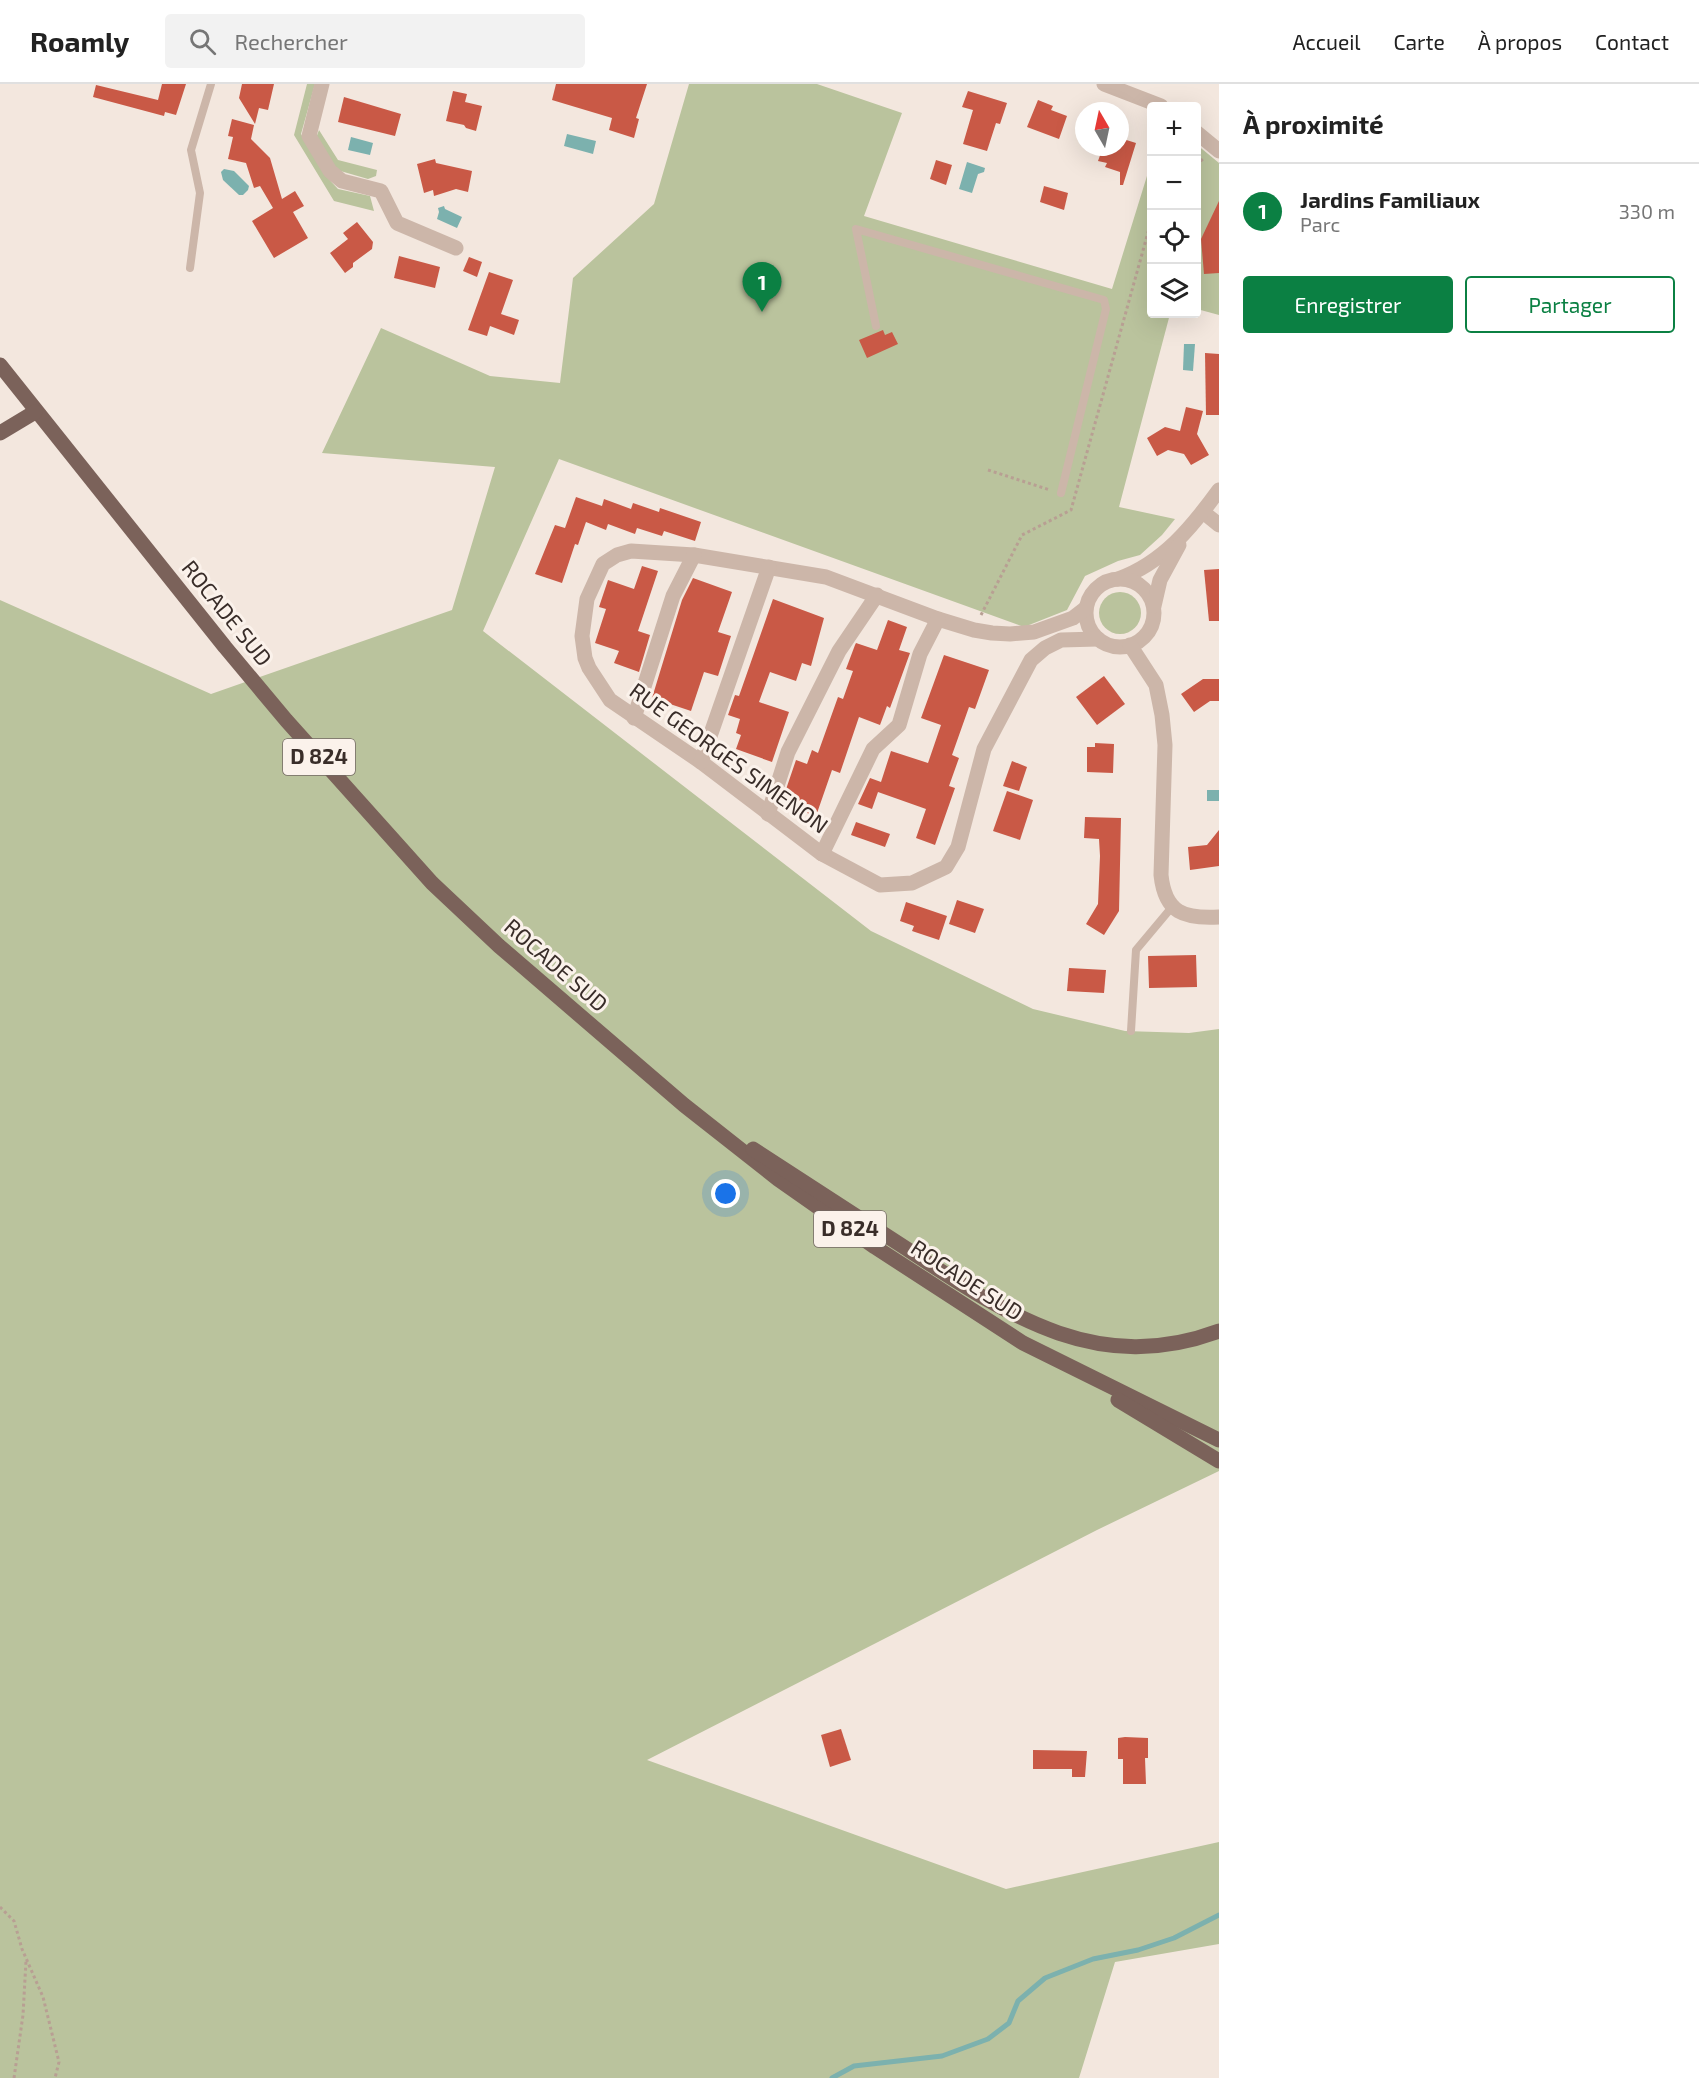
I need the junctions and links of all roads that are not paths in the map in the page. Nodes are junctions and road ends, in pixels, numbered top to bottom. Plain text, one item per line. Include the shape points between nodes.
1 (211, 84) edge
2 (322, 84) edge
3 (1104, 84) edge
4 (1151, 102) edge
5 (1201, 135) edge
6 (1219, 151) edge
7 (456, 248) dead end
8 (190, 268) dead end
9 (876, 326) dead end
10 (0, 365) edge
11 (35, 412) junction
12 (0, 433) edge
13 (1219, 490) edge
14 (1061, 493) road end
15 (1203, 512) junction
16 (1219, 525) edge
17 (1188, 529) junction
18 (694, 555) junction
19 (769, 567) junction
20 (1118, 579) junction
21 (877, 594) junction
22 (1154, 606) junction
23 (1086, 608) junction
24 (938, 619) junction
25 (1098, 639) junction
26 (1130, 645) junction
27 (634, 718) junction
28 (701, 762) junction
29 (768, 814) junction
30 (822, 854) junction
31 (1172, 907) junction
32 (1219, 917) edge
33 (1131, 1031) dead end
34 (684, 1105) junction
35 (1219, 1331) edge
36 (1023, 1343) junction
37 (1219, 1440) edge
38 (1219, 1461) edge

1 - 8 lane via 191,150 200,193
2 - 7 street via 309,136 330,171 342,181 381,191 397,223
3 - 4 street
5 - 6 street
9 - 14 lane via 856,229 1104,300 1106,309
10 - 11 main road, ROCADE SUD / D 824
11 - 12 main road
11 - 34 main road, ROCADE SUD / D 824 via 293,728 432,883
13 - 15 street
15 - 16 street
15 - 17 street
17 - 20 street via 1155,560
17 - 22 street via 1160,580
18 - 19 street, RUE GEORGES SIMENON
18 - 27 street via 673,596
18 - 27 street, RUE GEORGES SIMENON via 631,551 617,555 603,564 587,599 582,627 585,658 610,700
19 - 21 street, RUE GEORGES SIMENON via 826,577
19 - 28 street
20 - 22 street via 1137,583
20 - 23 street via 1099,586
21 - 24 street, RUE GEORGES SIMENON
21 - 29 street via 839,651 788,752
22 - 26 street via 1152,626
23 - 24 street, RUE GEORGES SIMENON via 1057,626 1034,633 974,630
23 - 25 street via 1090,628
24 - 30 street via 920,654 899,725 873,749
25 - 26 street via 1113,646
25 - 30 street, RUE GEORGES SIMENON via 1061,640 1031,660 984,749 958,847 946,867 912,883 880,885
26 - 31 street via 1156,685 1162,715 1165,745 1161,875
27 - 28 street, RUE GEORGES SIMENON
28 - 29 street, RUE GEORGES SIMENON
29 - 30 street, RUE GEORGES SIMENON
31 - 32 street via 1190,916
31 - 33 lane via 1136,950
34 - 35 main road via 973,1292 1037,1326 1073,1339 1140,1347
34 - 36 main road, ROCADE SUD / D 824 via 778,1179
36 - 37 main road, ROCADE SUD / D 824
36 - 38 main road

